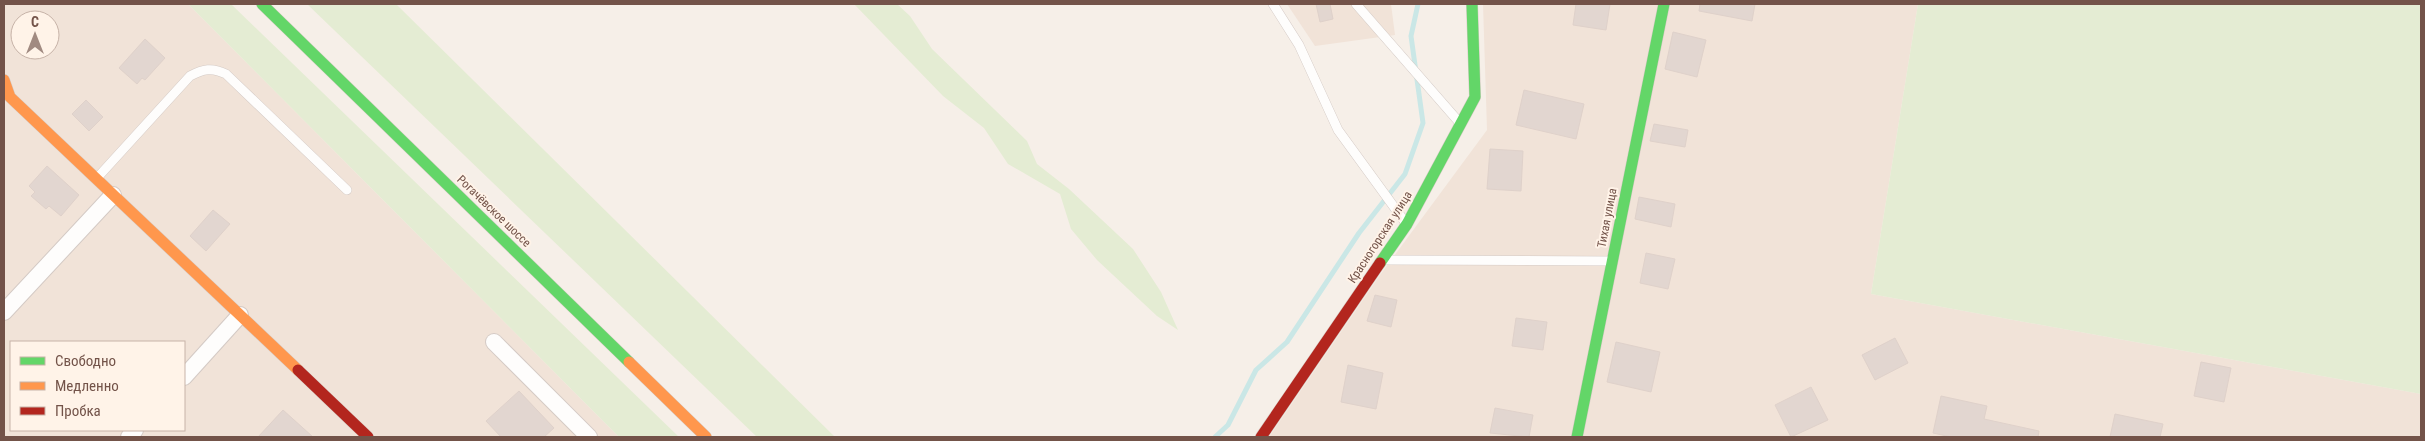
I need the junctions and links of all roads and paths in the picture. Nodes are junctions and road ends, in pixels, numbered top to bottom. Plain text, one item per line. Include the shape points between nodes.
1 (262, 4) edge
2 (1273, 4) edge
3 (1356, 4) edge
4 (1472, 4) edge
5 (1664, 4) edge
6 (4, 80) edge
7 (7, 100) edge
8 (1461, 124) junction
9 (96, 179) junction
10 (347, 190) dead end
11 (113, 195) junction
12 (1407, 224) junction
13 (1382, 260) junction
14 (1612, 261) junction
15 (4, 312) edge
16 (240, 315) junction
17 (494, 342) dead end
18 (185, 376) edge
19 (368, 437) edge
20 (589, 437) edge
21 (706, 437) edge
22 (1261, 437) edge
23 (1577, 437) edge

1 - 21 street, Рогачёвское шоссе
2 - 12 lane via 1299,45 1338,130
3 - 8 lane
4 - 8 street, Красногорская улица via 1475,98
5 - 14 street, Тихая улица
6 - 7 street
7 - 9 street
8 - 12 street, Красногорская улица
9 - 10 lane via 190,76 202,69 216,69 226,74
9 - 11 street
11 - 15 street
11 - 16 street
12 - 13 street, Красногорская улица
13 - 14 lane
13 - 22 street, Красногорская улица
14 - 23 street, Тихая улица
16 - 18 street
16 - 19 street
17 - 20 street

